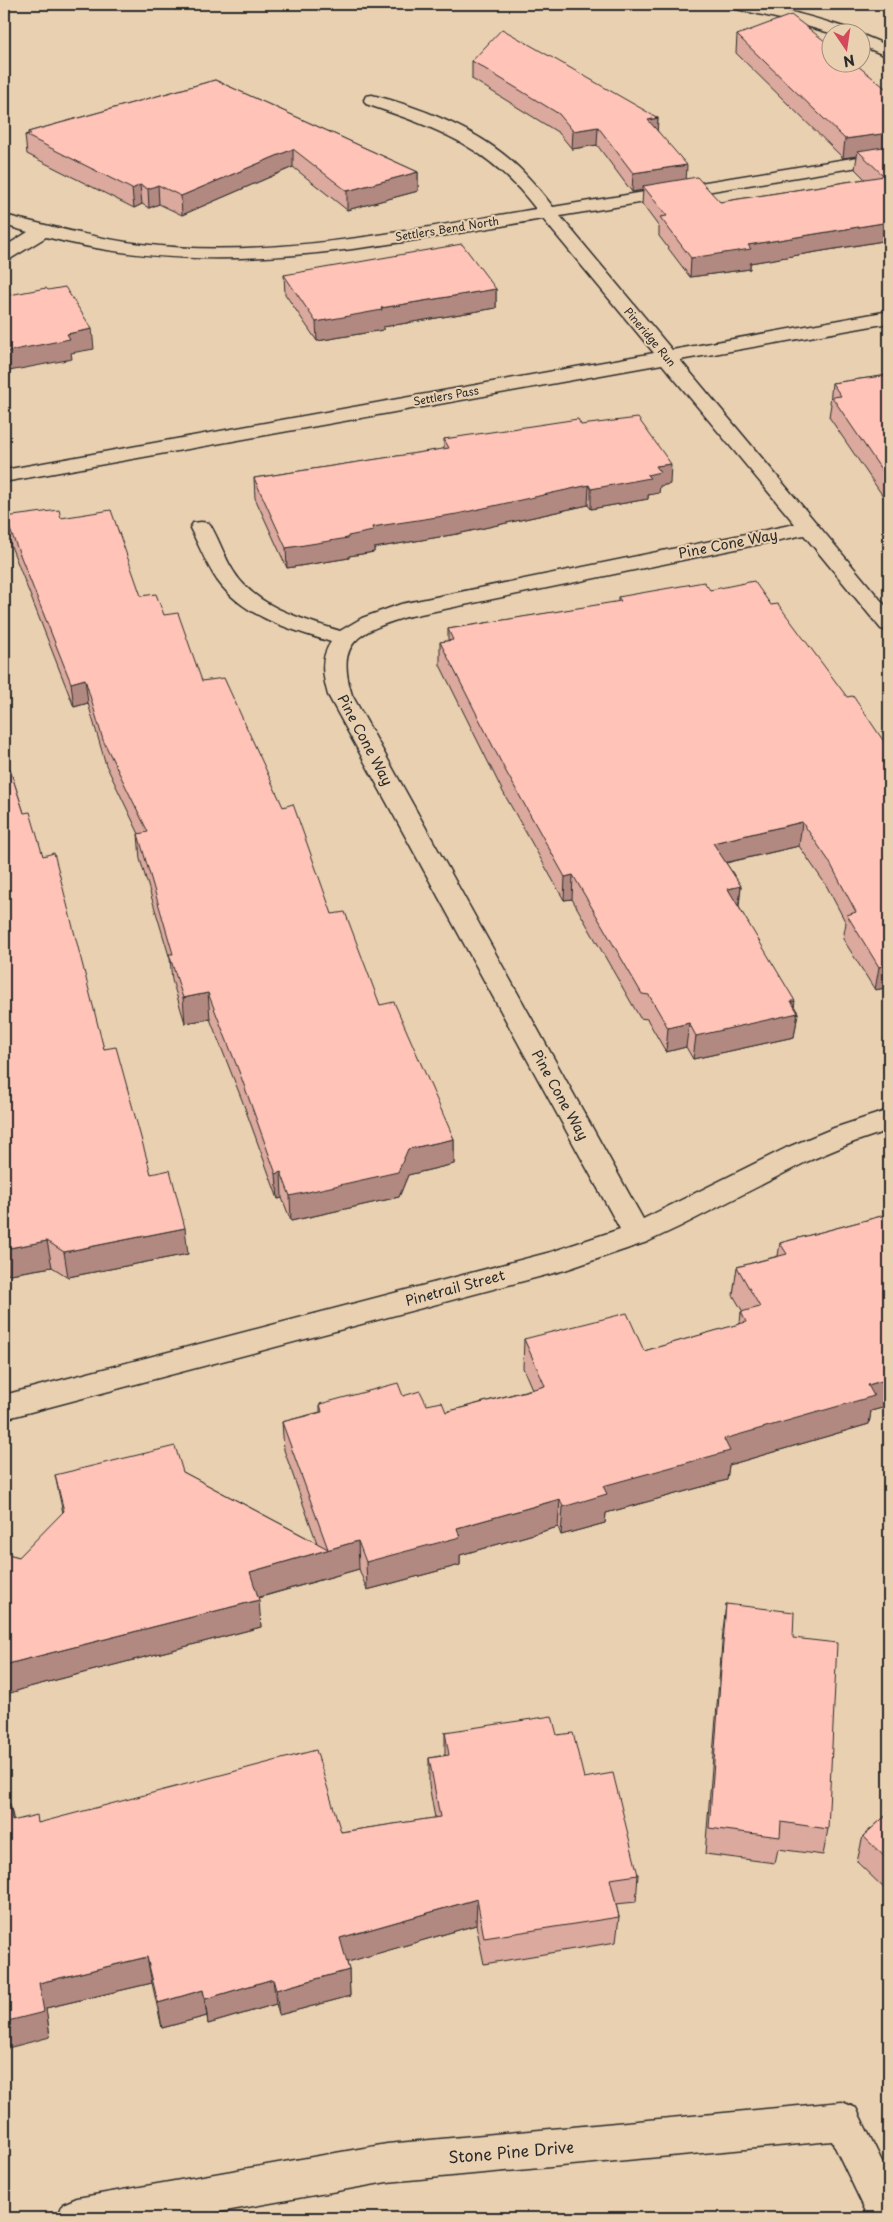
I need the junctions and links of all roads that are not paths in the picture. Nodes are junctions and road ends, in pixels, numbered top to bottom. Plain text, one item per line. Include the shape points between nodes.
1 (738, 5) dead end
2 (820, 25) edge
3 (870, 43) edge
4 (889, 52) edge
5 (372, 100) dead end
6 (889, 157) edge
7 (548, 213) junction
8 (4, 220) edge
9 (41, 232) junction
10 (4, 255) edge
11 (889, 317) edge
12 (667, 357) junction
13 (4, 476) edge
14 (201, 528) dead end
15 (809, 528) junction
16 (889, 624) edge
17 (344, 639) junction
18 (889, 1120) edge
19 (637, 1234) junction
20 (4, 1407) edge
21 (77, 2218) edge
22 (889, 2218) edge

1 - 2 street
3 - 4 street
5 - 7 street, Pineridge Run via 445,127 483,146 510,168
6 - 7 street, Settlers Bend North
7 - 9 street, Settlers Bend North via 344,245 266,253 142,250
7 - 12 street, Pineridge Run
8 - 9 street, Settlers Bend North
9 - 10 street
11 - 12 street, Settlers Pass
12 - 13 street, Settlers Pass
12 - 15 street, Pineridge Run
14 - 17 street via 226,576 255,605 278,617
15 - 16 street, Pineridge Run
15 - 17 street, Pine Cone Way via 401,611 376,619
17 - 19 street, Pine Cone Way via 335,652 332,666 340,695
18 - 19 street, Pinetrail Street via 796,1155
19 - 20 street, Pinetrail Street via 555,1262
21 - 22 street, Stone Pine Drive via 387,2163 842,2121

